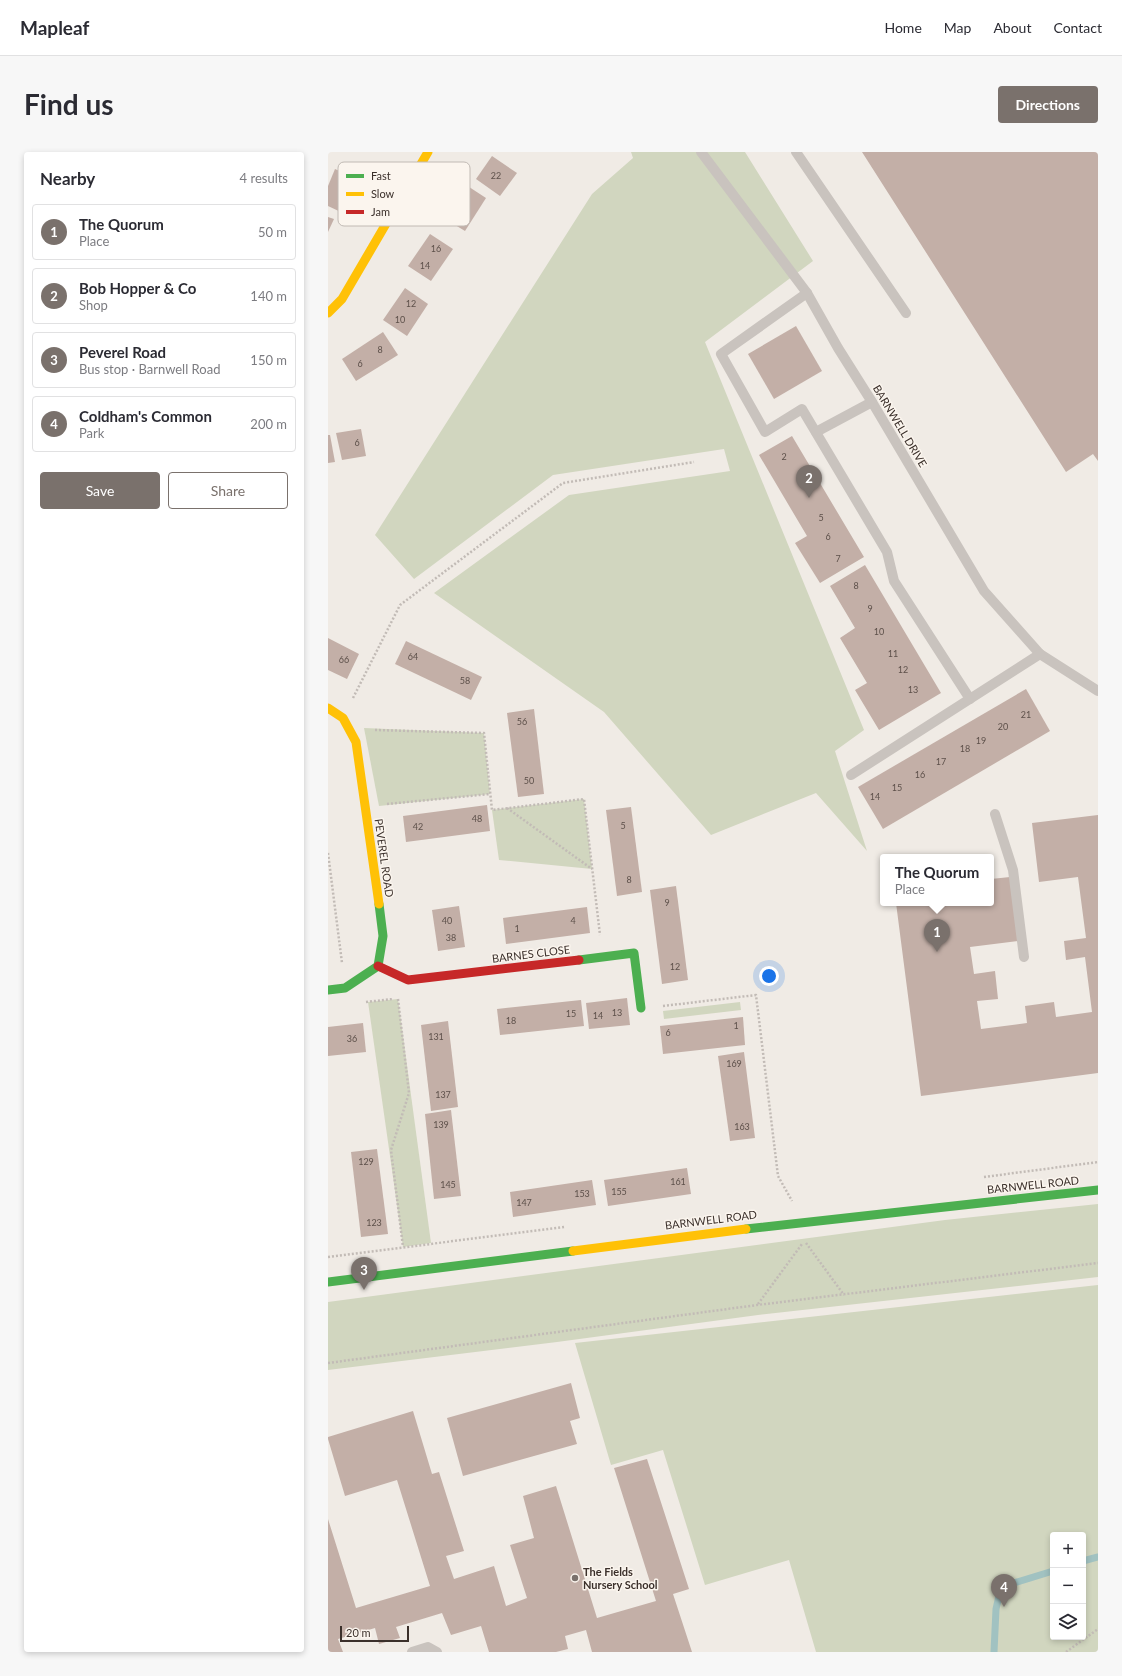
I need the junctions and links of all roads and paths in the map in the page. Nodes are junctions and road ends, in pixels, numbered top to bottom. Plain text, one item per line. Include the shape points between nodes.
1 (428, 152) edge
2 (701, 152) edge
3 (796, 152) edge
4 (422, 162) edge
5 (385, 226) edge
6 (807, 293) junction
7 (328, 313) edge
8 (906, 313) dead end
9 (872, 402) junction
10 (816, 432) junction
11 (694, 462) dead end
12 (1040, 654) junction
13 (1098, 691) edge
14 (970, 699) junction
15 (328, 708) edge
16 (343, 718) junction
17 (349, 730) junction
18 (851, 775) dead end
19 (490, 794) junction
20 (365, 806) junction
21 (507, 808) junction
22 (995, 814) dead end
23 (328, 853) edge
24 (592, 870) junction
25 (602, 957) junction
26 (1024, 957) dead end
27 (378, 966) junction
28 (345, 988) junction
29 (328, 990) edge
30 (398, 999) dead end
31 (641, 1008) joint
32 (1098, 1190) edge
33 (793, 1202) dead end
34 (403, 1246) dead end
35 (1098, 1263) edge
36 (328, 1282) edge
37 (844, 1295) junction
38 (757, 1305) junction
39 (328, 1363) edge
40 (1098, 1629) edge
41 (412, 1652) edge
42 (437, 1652) edge
43 (1066, 1652) edge

1 - 4 street
2 - 6 lane, BARNWELL DRIVE
3 - 8 lane
5 - 7 street via 342,299
6 - 9 lane, BARNWELL DRIVE
6 - 10 lane via 721,354 765,432 802,409
9 - 10 lane
9 - 12 lane, BARNWELL DRIVE via 984,590
10 - 14 lane via 887,552 894,581
11 - 16 path via 563,483 400,605
12 - 13 lane, BARNWELL DRIVE
12 - 14 lane
14 - 18 lane
15 - 16 street, PEVEREL ROAD
16 - 17 street, PEVEREL ROAD
17 - 19 path via 484,733
17 - 20 street, PEVEREL ROAD via 356,742
19 - 20 path
19 - 21 path via 492,810
20 - 27 street, PEVEREL ROAD via 383,936
21 - 24 path
21 - 24 path via 584,799
22 - 26 lane via 1013,870
23 - 28 path
24 - 25 path
25 - 27 street, BARNES CLOSE via 408,980
25 - 31 street, BARNES CLOSE via 634,954
27 - 28 street
28 - 29 street
30 - 34 path via 409,1093 391,1150
31 - 33 path via 756,995 778,1176
32 - 36 street, BARNWELL ROAD via 798,1222
35 - 37 path
37 - 38 path
37 - 38 path via 805,1241
38 - 39 path
40 - 43 path
41 - 42 lane via 428,1646

